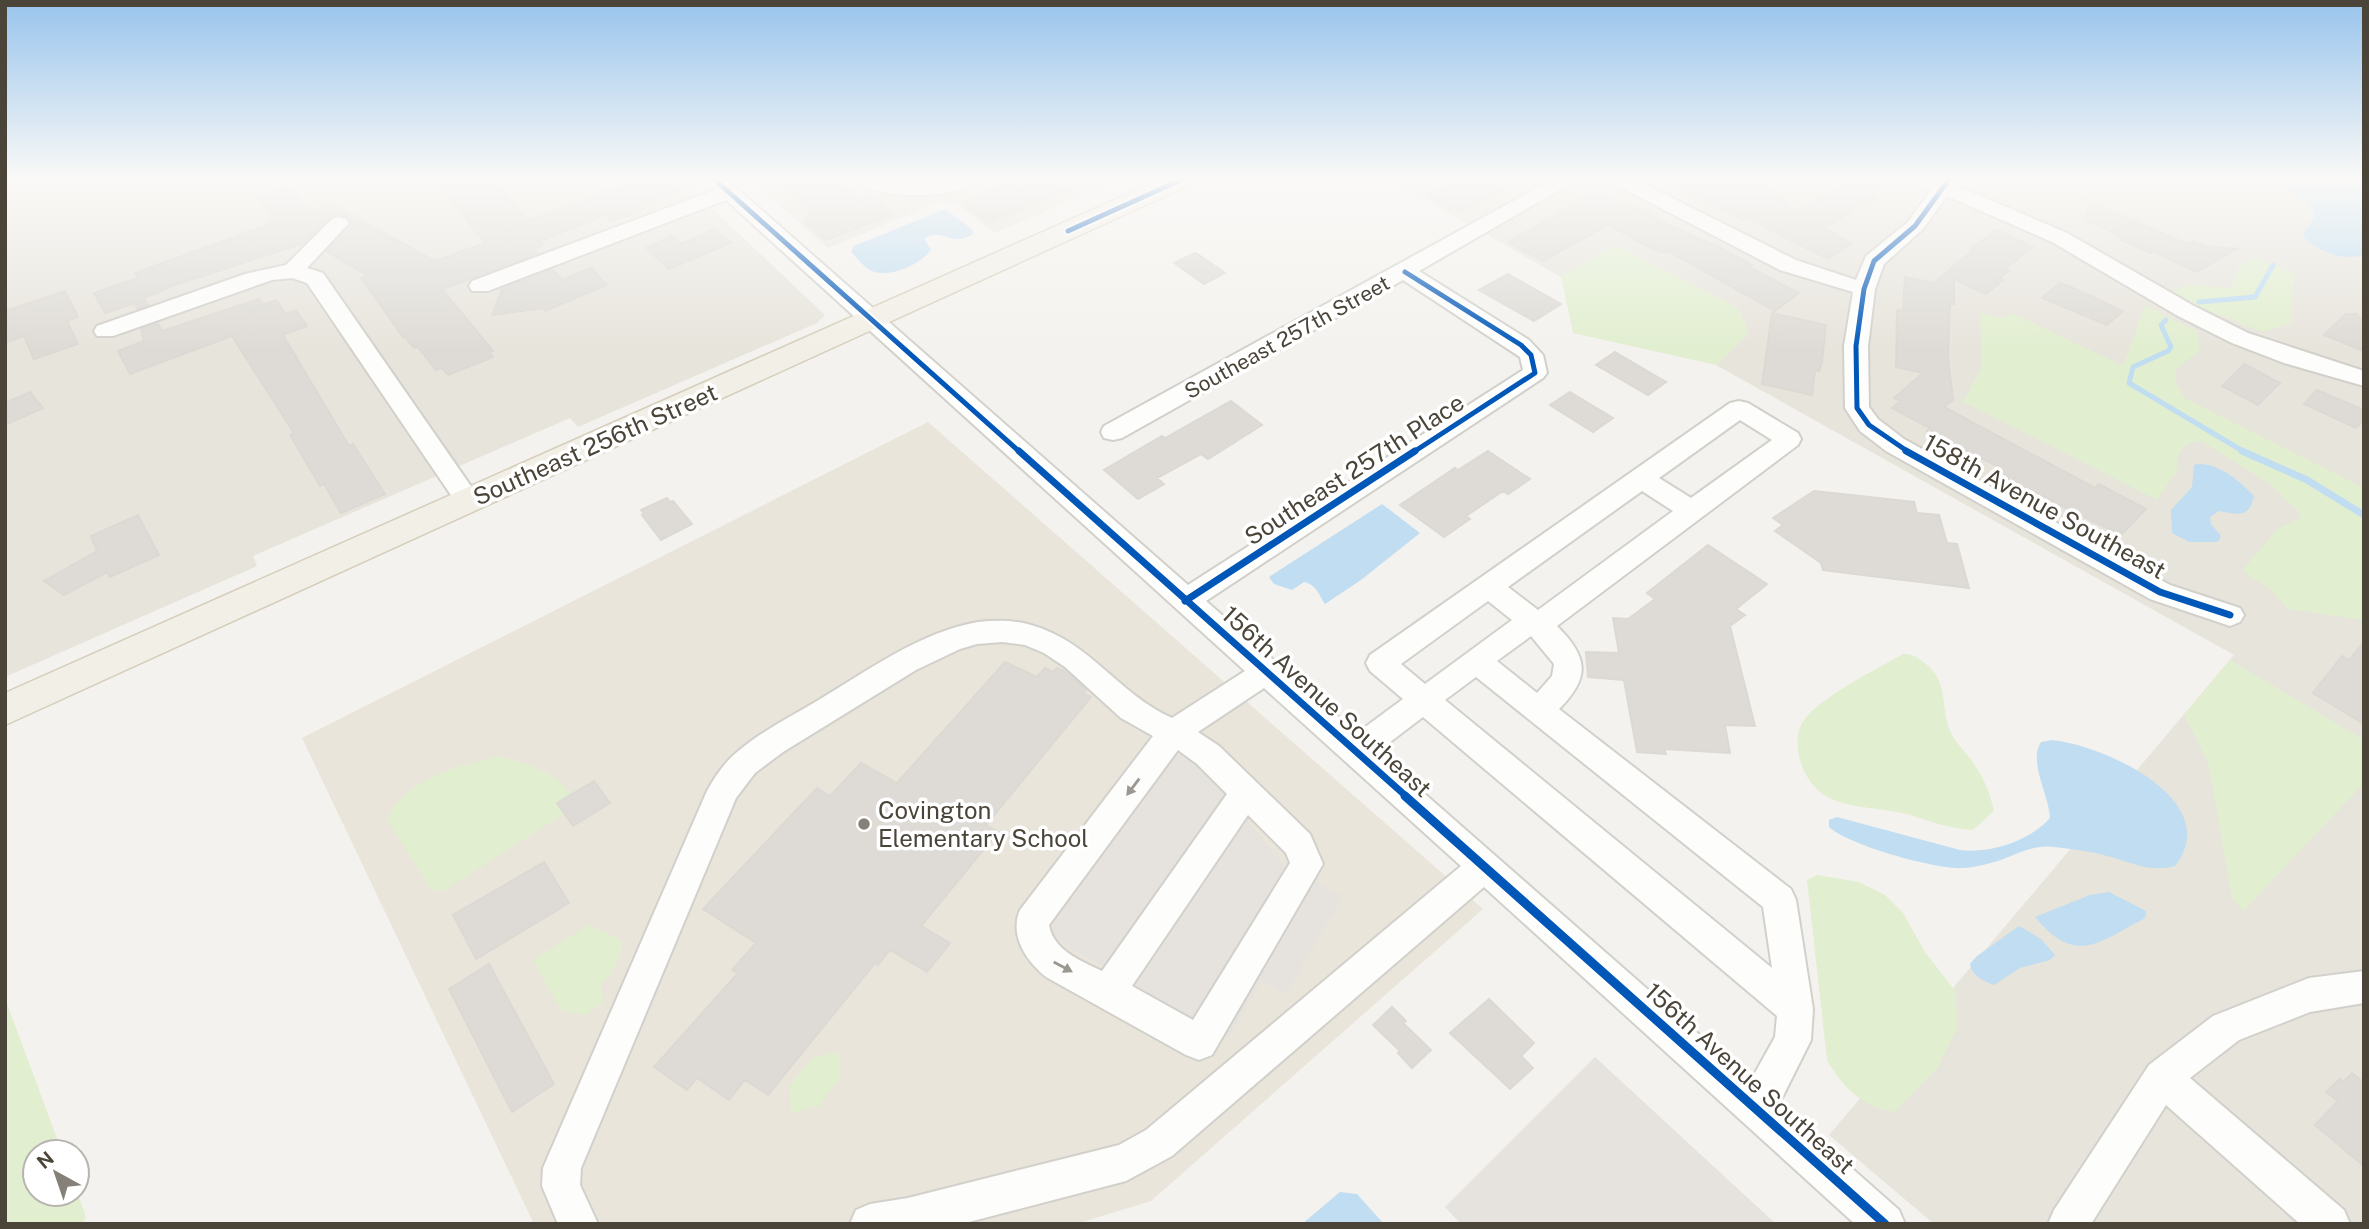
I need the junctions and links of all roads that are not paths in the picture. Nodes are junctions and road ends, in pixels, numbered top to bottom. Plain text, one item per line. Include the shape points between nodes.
1 (326, 235) edge
2 (601, 235) edge
3 (776, 235) edge
4 (1057, 235) edge
5 (1469, 235) edge
6 (1730, 235) edge
7 (1904, 235) edge
8 (2055, 235) edge
9 (292, 271) junction
10 (1405, 272) junction
11 (480, 286) dead end
12 (1864, 289) junction
13 (868, 320) junction
14 (105, 331) dead end
15 (2364, 379) edge
16 (1113, 432) dead end
17 (1641, 478) junction
18 (468, 501) junction
19 (1692, 511) junction
20 (1488, 587) junction
21 (1185, 601) junction
22 (2230, 615) dead end
23 (1535, 623) junction
24 (1476, 661) junction
25 (1265, 673) junction
26 (1424, 700) junction
27 (5, 710) edge
28 (1539, 710) junction
29 (1174, 732) junction
30 (1354, 752) junction
31 (1246, 792) junction
32 (1484, 867) junction
33 (2364, 987) edge
34 (1108, 991) junction
35 (1795, 1009) junction
36 (2162, 1078) junction
37 (1756, 1110) junction
38 (906, 1221) edge
39 (578, 1224) edge
40 (870, 1224) edge
41 (1885, 1224) edge
42 (2068, 1224) edge
43 (2330, 1224) edge

1 - 9 street
2 - 11 street
3 - 13 street, 156th Avenue Southeast
4 - 13 main road, Southeast 256th Street
5 - 10 street, Southeast 257th Street
6 - 12 street via 1788,265
7 - 12 street via 1874,261
8 - 15 street via 2226,332
9 - 14 street via 253,279
9 - 18 street via 315,278
10 - 16 street, Southeast 257th Street
10 - 21 street, Southeast 257th Place via 1521,345 1531,355 1535,373
12 - 22 street, 158th Avenue Southeast via 1856,346 1857,408 1869,425 1895,445 2160,592
13 - 18 main road, Southeast 256th Street
13 - 21 street, 156th Avenue Southeast
17 - 19 street
17 - 19 street via 1739,409 1789,439
17 - 20 street
18 - 27 main road, Southeast 256th Street
19 - 23 street
20 - 23 street
20 - 26 street via 1380,663
21 - 25 street, 156th Avenue Southeast
23 - 24 street
23 - 28 street via 1559,646 1570,668 1556,695
24 - 26 street
24 - 28 street
25 - 29 street
25 - 30 street, 156th Avenue Southeast
26 - 30 street
26 - 35 street
28 - 35 street via 1779,900
29 - 31 street via 1208,755
29 -> 34 street via 1032,921 1032,934 1048,959
29 - 39 street via 1144,719 1076,659 1052,644 1034,637 974,633 934,646 744,764 723,792 562,1168 561,1186
30 - 32 street, 156th Avenue Southeast
31 - 34 street
31 - 34 street via 1299,844 1307,864 1199,1043
32 - 37 street, 156th Avenue Southeast
32 - 38 street via 1142,1154
33 - 36 street via 2309,995 2226,1028
35 - 37 street via 1793,1040
36 - 42 street
36 - 43 street
37 - 41 street, 156th Avenue Southeast
38 - 40 street

